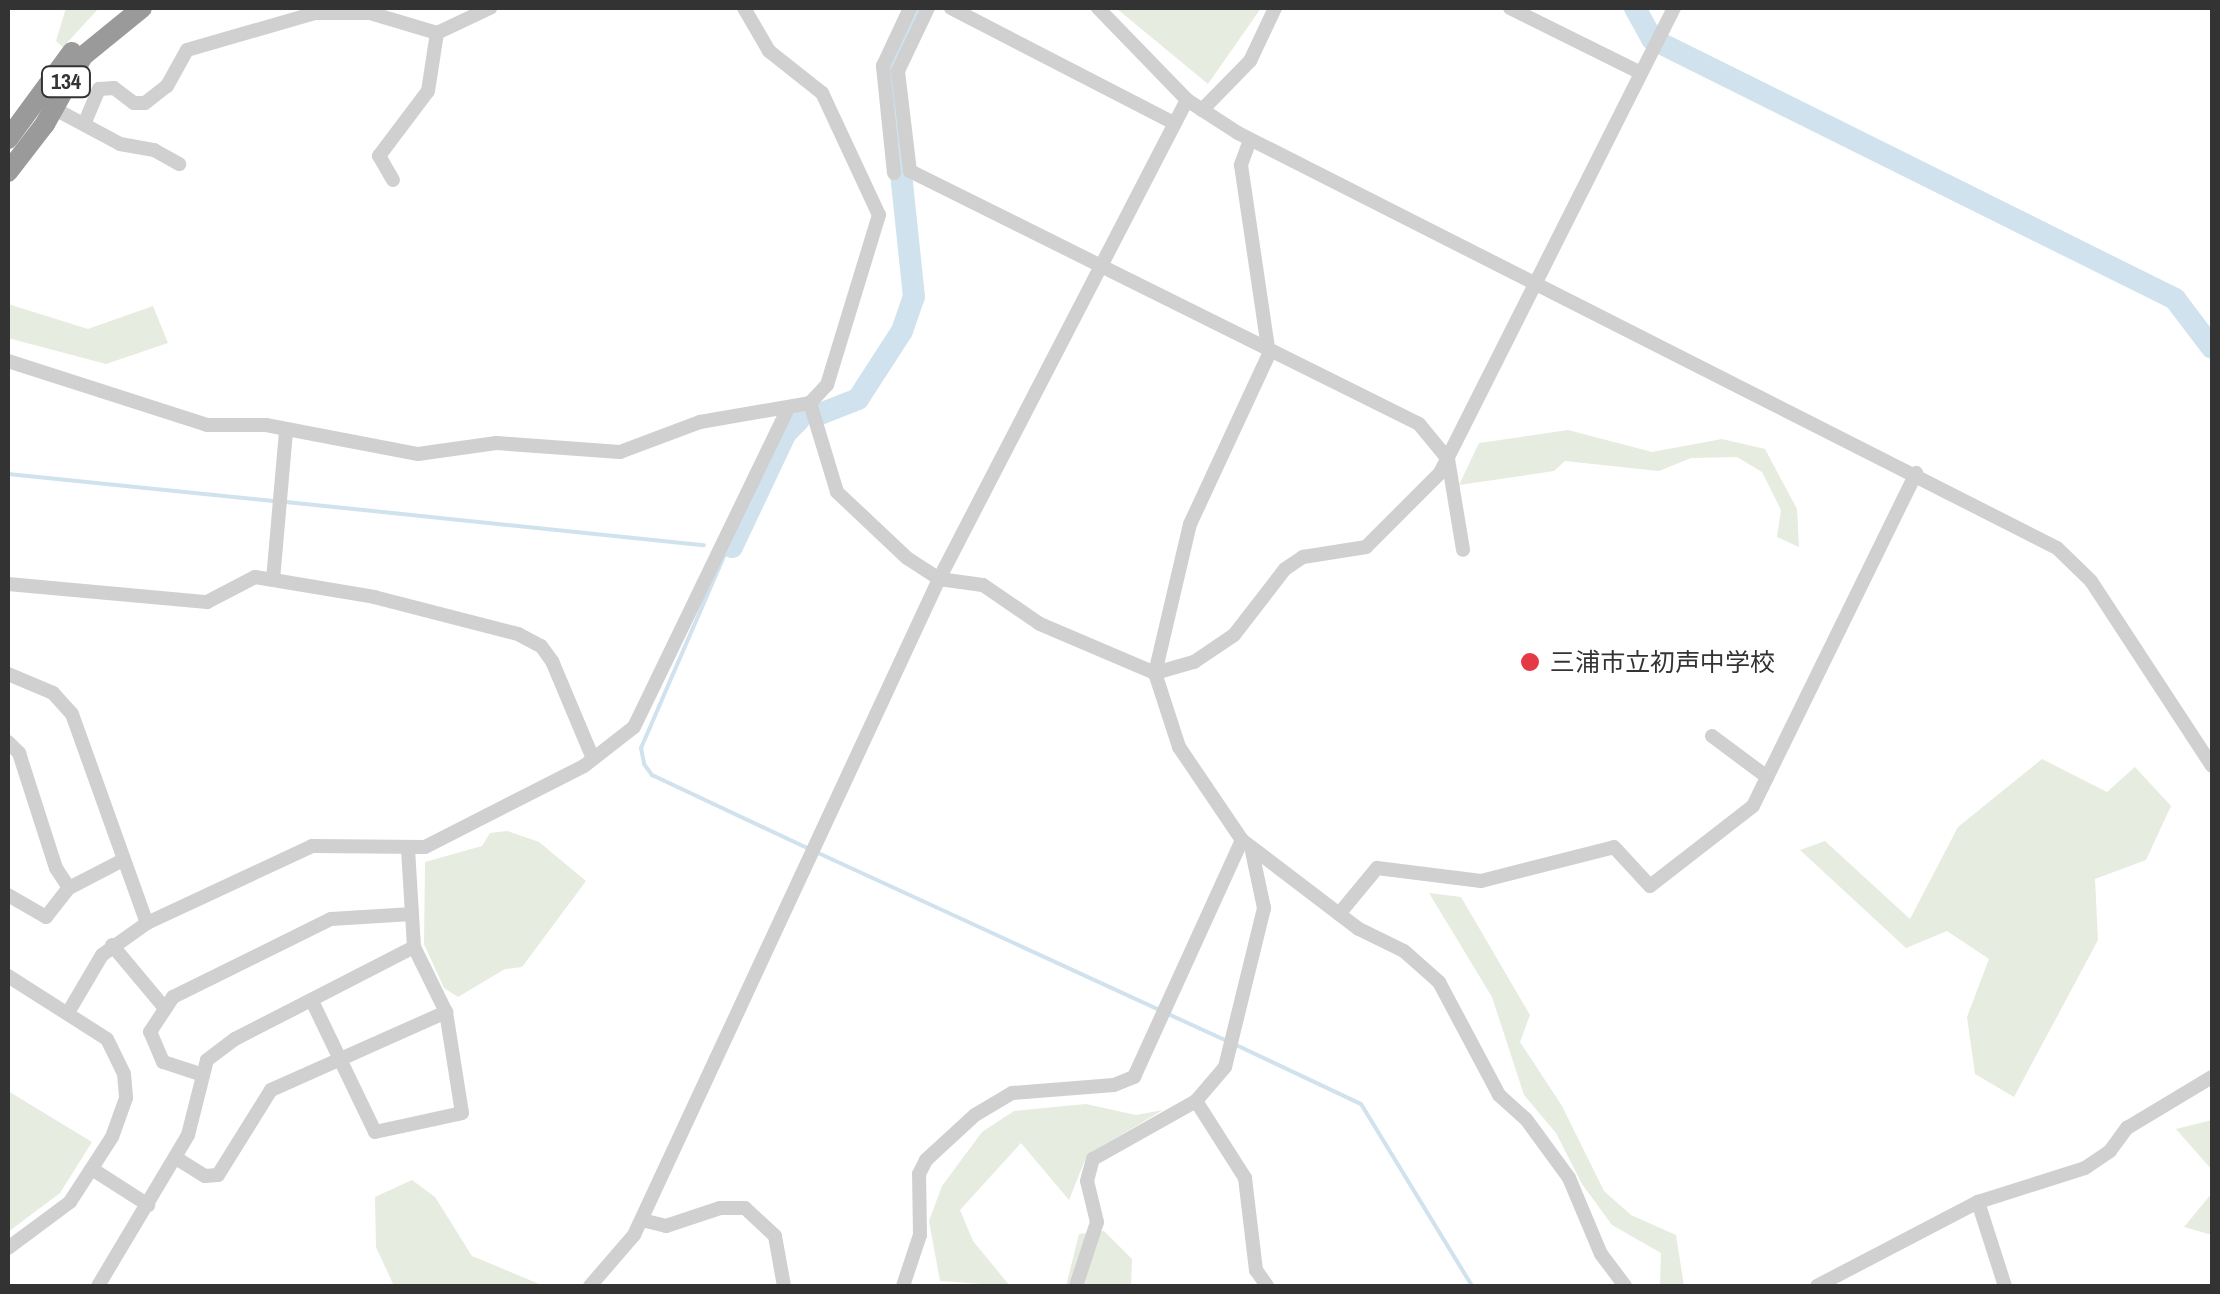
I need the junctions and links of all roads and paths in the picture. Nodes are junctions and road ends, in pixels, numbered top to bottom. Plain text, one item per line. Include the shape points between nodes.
1 (121, 8) edge
2 (142, 8) edge
3 (490, 8) edge
4 (744, 8) edge
5 (910, 8) edge
6 (928, 8) edge
7 (951, 8) edge
8 (1098, 8) edge
9 (1275, 8) edge
10 (1510, 8) edge
11 (1674, 8) edge
12 (437, 34) junction
13 (1640, 72) junction
14 (1187, 100) junction
15 (1202, 110) junction
16 (49, 116) junction
17 (84, 122) junction
18 (1174, 123) junction
19 (8, 139) edge
20 (1250, 140) junction
21 (8, 147) edge
22 (8, 162) edge
23 (178, 164) dead end
24 (8, 172) edge
25 (902, 172) junction
26 (862, 176) junction
27 (392, 180) dead end
28 (1097, 266) junction
29 (1536, 285) junction
30 (1269, 354) junction
31 (8, 361) edge
32 (810, 403) junction
33 (788, 408) junction
34 (286, 430) junction
35 (1448, 459) junction
36 (1916, 473) junction
37 (1462, 550) dead end
38 (273, 580) junction
39 (939, 580) junction
40 (8, 584) edge
41 (1156, 673) junction
42 (8, 674) edge
43 (1712, 736) dead end
44 (8, 742) edge
45 (592, 756) junction
46 (2212, 766) edge
47 (1767, 777) junction
48 (1246, 843) junction
49 (408, 848) junction
50 (121, 861) junction
51 (69, 888) junction
52 (8, 895) edge
53 (412, 914) junction
54 (1340, 914) junction
55 (147, 923) junction
56 (112, 945) junction
57 (414, 948) junction
58 (8, 976) edge
59 (312, 1001) junction
60 (163, 1006) junction
61 (69, 1012) junction
62 (446, 1012) junction
63 (340, 1059) junction
64 (200, 1074) junction
65 (2212, 1076) edge
66 (1196, 1101) junction
67 (176, 1158) junction
68 (92, 1169) junction
69 (1978, 1202) junction
70 (148, 1205) junction
71 (642, 1220) junction
72 (8, 1248) edge
73 (98, 1286) edge
74 (590, 1286) edge
75 (784, 1286) edge
76 (903, 1286) edge
77 (1076, 1286) edge
78 (1267, 1286) edge
79 (1626, 1286) edge
80 (1817, 1286) edge
81 (2006, 1286) edge

1 - 19 highway, 134 via 61,63
2 - 16 highway, 134 via 83,56
3 - 12 street
4 - 26 street via 769,51 822,92
5 - 25 street via 883,66
6 - 25 street via 898,71
7 - 18 street
8 - 14 street
9 - 15 street via 1250,61
10 - 13 street
11 - 13 street
12 - 17 street via 370,13 315,13 187,50 167,86 146,102 114,88 99,90
12 - 27 street via 428,92 378,156
13 - 29 street
14 - 15 street
14 - 18 street
15 - 20 street
16 - 17 street
16 - 21 highway via 38,112
16 - 22 highway
16 - 24 highway, 134
17 - 23 street via 120,144 154,150
18 - 28 street
20 - 29 street
20 - 30 street via 1241,165
25 - 26 street
25 - 28 street
26 - 32 street via 878,227 827,385
28 - 30 street
28 - 39 street
29 - 35 street
29 - 36 street
30 - 35 street via 1419,424
30 - 41 street via 1190,524
31 - 34 street via 207,425
32 - 33 street
32 - 39 street via 846,507
33 - 34 street via 700,422 620,452 496,443 418,454
33 - 45 street via 643,713
34 - 38 street
35 - 37 street
35 - 41 street via 1414,505 1366,546 1303,557 1285,568 1234,635 1194,662
36 - 46 street via 2040,536 2074,562
36 - 47 street
38 - 40 street via 248,577 207,602
38 - 45 street via 374,596 530,639 560,676
39 - 41 street via 983,585 1040,624
39 - 71 street
41 - 48 street via 1179,747
42 - 50 street via 53,694 72,714
43 - 47 street
44 - 51 street via 20,752 56,868
45 - 49 street via 440,840
47 - 54 street via 1753,806 1650,886 1614,847 1481,880 1377,868
48 - 54 street
48 - 66 street via 1264,908 1231,1050 1218,1080
48 - 76 street via 1127,1082 1012,1093 975,1114 926,1160 919,1174 920,1235
49 - 53 street
49 - 55 street via 312,846
50 - 51 street
50 - 55 street
51 - 52 street via 46,917
53 - 57 street
53 - 60 street via 331,919
54 - 79 street via 1404,951 1438,982 1499,1095 1526,1119 1568,1178 1601,1254
55 - 56 street
56 - 60 street
56 - 61 street
57 - 59 street
57 - 62 street
58 - 61 street
59 - 63 street
59 - 64 street via 219,1048
60 - 64 street via 150,1032 163,1062
61 - 68 street via 107,1039 124,1074 123,1112
62 - 63 street
62 - 63 street via 462,1113 375,1132
63 - 67 street via 271,1090 218,1175 204,1176
64 - 67 street via 188,1135
65 - 69 street via 2126,1128 2086,1168
66 - 77 street via 1093,1159 1087,1181 1097,1222
66 - 78 street via 1245,1178 1256,1270
67 - 70 street
68 - 70 street
68 - 72 street via 59,1214
69 - 80 street
69 - 81 street
70 - 73 street
71 - 74 street
71 - 75 street via 666,1226 720,1208 746,1208 776,1236

